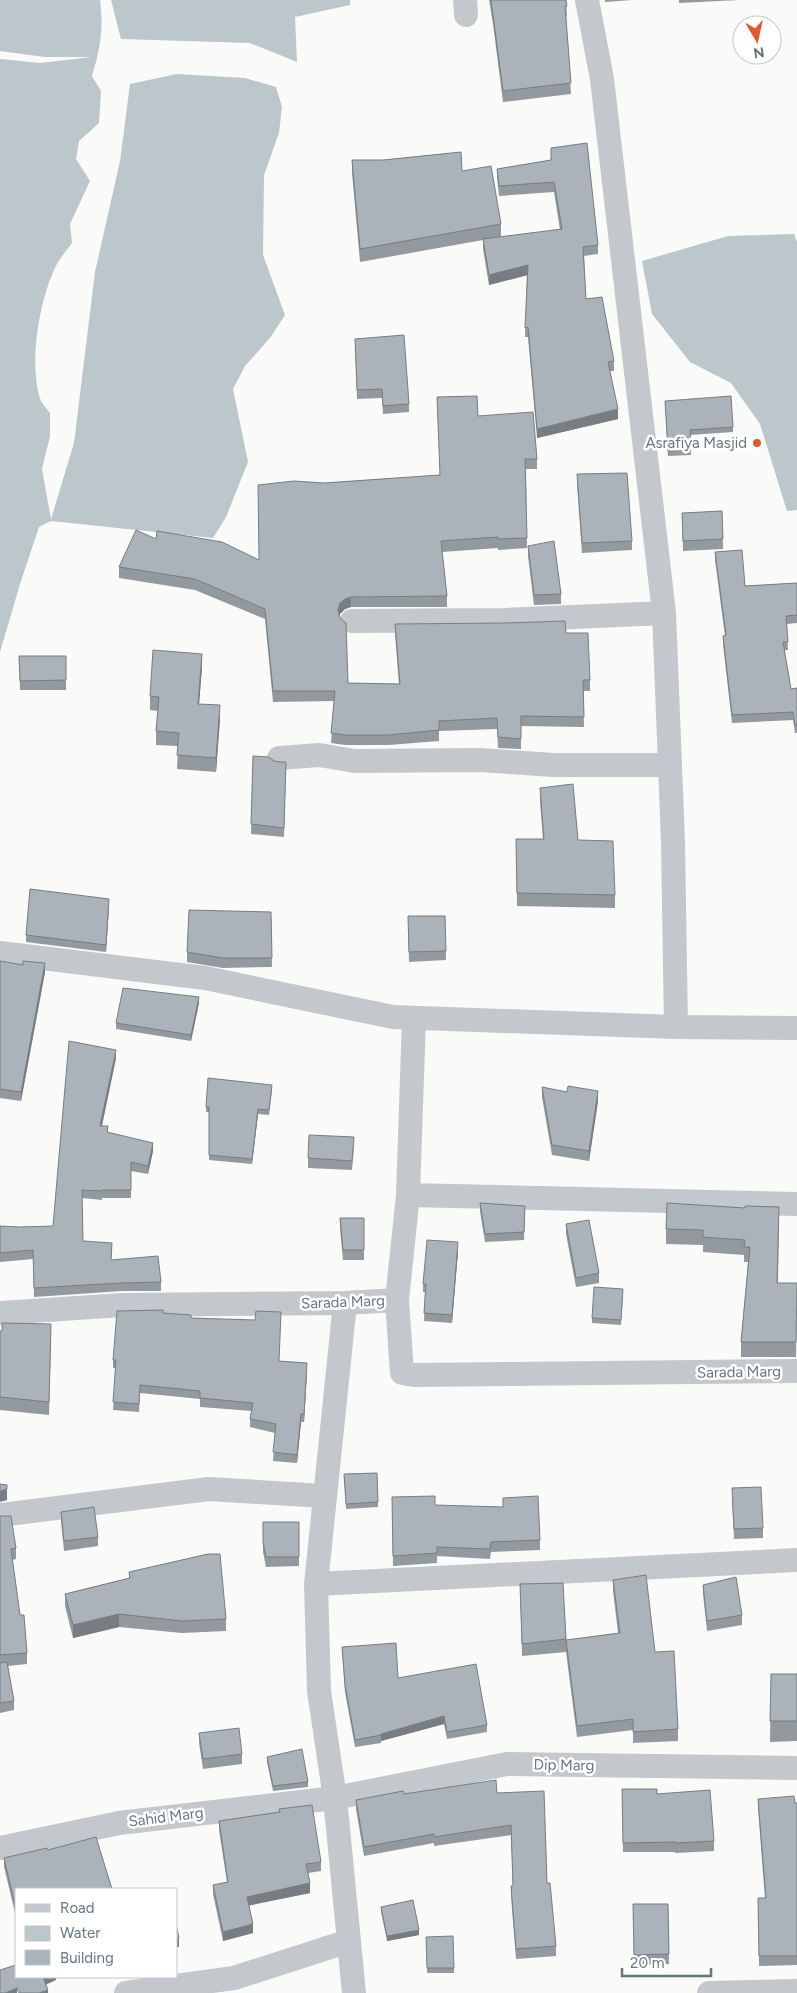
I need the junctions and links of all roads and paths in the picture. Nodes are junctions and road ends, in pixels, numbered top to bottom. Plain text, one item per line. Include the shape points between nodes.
1 (587, 0) edge
2 (664, 613) junction
3 (352, 621) dead end
4 (278, 758) dead end
5 (669, 765) junction
6 (0, 953) edge
7 (414, 1018) junction
8 (676, 1026) junction
9 (797, 1028) edge
10 (408, 1194) junction
11 (797, 1204) edge
12 (397, 1300) junction
13 (345, 1303) junction
14 (0, 1313) edge
15 (797, 1371) edge
16 (324, 1496) junction
17 (0, 1515) edge
18 (797, 1560) edge
19 (316, 1584) junction
20 (797, 1768) edge
21 (334, 1798) junction
22 (0, 1848) edge
23 (348, 1941) junction
24 (797, 1991) edge
25 (126, 1993) edge
26 (354, 1993) edge
27 (709, 1993) edge

1 - 2 street via 602,79
2 - 3 street via 505,620
2 - 5 street
4 - 5 street via 319,755 356,760
5 - 8 street
6 - 7 street via 205,978 393,1018
7 - 8 street
7 - 10 street
8 - 9 street
10 - 11 street
10 - 12 street
12 - 13 street, Sarada Marg
12 - 15 street, Sarada Marg via 402,1373
13 - 14 street, Sarada Marg via 123,1304
13 - 16 street
16 - 17 street via 210,1489
16 - 19 street
18 - 19 street
19 - 21 street via 319,1691
20 - 21 street, Dip Marg via 507,1764
21 - 22 street, Sahid Marg via 119,1823
21 - 23 street
23 - 25 street via 234,1978
23 - 26 street
24 - 27 street

